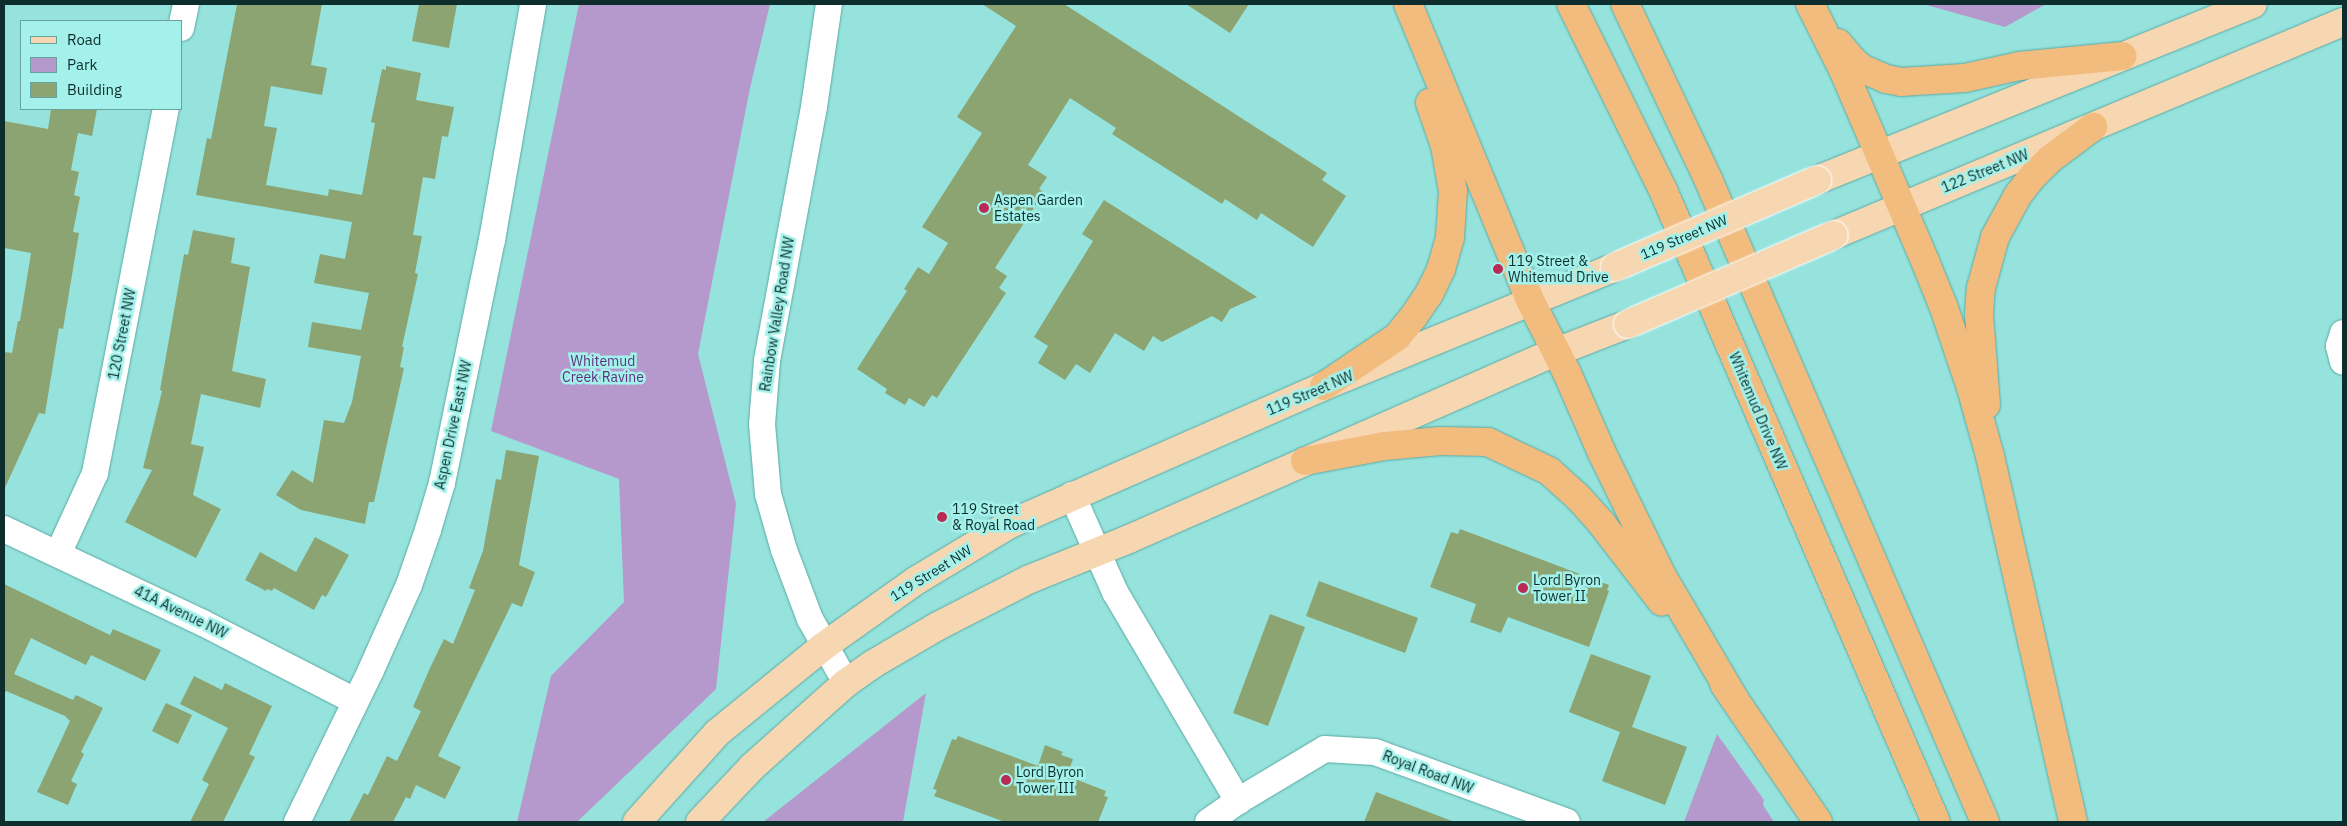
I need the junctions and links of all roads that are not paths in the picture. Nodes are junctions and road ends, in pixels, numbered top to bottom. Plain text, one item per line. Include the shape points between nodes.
1 (186, 4) edge
2 (533, 4) edge
3 (830, 4) edge
4 (1399, 4) edge
5 (1408, 4) edge
6 (1571, 4) edge
7 (1625, 4) edge
8 (2252, 4) edge
9 (1816, 14) edge
10 (2343, 22) edge
11 (182, 23) edge
12 (2123, 56) junction
13 (166, 110) edge
14 (2093, 128) junction
15 (1880, 156) junction
16 (1901, 206) junction
17 (1531, 302) junction
18 (2343, 334) edge
19 (1556, 352) junction
20 (2343, 362) edge
21 (1324, 386) junction
22 (1990, 456) junction
23 (1305, 461) junction
24 (1072, 495) junction
25 (4, 529) edge
26 (1096, 551) junction
27 (58, 554) junction
28 (824, 646) junction
29 (846, 683) junction
30 (1734, 698) junction
31 (355, 701) junction
32 (1238, 801) junction
33 (297, 822) edge
34 (637, 822) edge
35 (700, 822) edge
36 (1208, 822) edge
37 (1567, 822) edge
38 (1818, 822) edge
39 (1936, 822) edge
40 (1986, 822) edge
41 (2073, 822) edge

1 - 11 street
2 - 31 street, Aspen Drive East NW via 492,240 442,483 409,585
3 - 28 street, Rainbow Valley Road NW via 767,361 762,424 768,494 804,605
4 - 21 highway via 1450,168 1453,191 1450,237 1441,269 1429,294 1397,337
5 - 17 highway
6 - 39 highway, Whitemud Drive NW via 1663,190
7 - 40 highway via 1708,179
8 - 12 main road
9 - 12 highway via 1863,69 1901,82 1965,78 2020,66
9 - 15 highway
10 - 14 main road, 122 Street NW
12 - 15 main road
13 - 27 street, 120 Street NW via 95,473
14 - 16 main road, 122 Street NW
14 - 22 highway via 2050,159 2018,195 1995,237 1987,262 1979,314
15 - 16 highway
15 - 17 main road, 119 Street NW, bridge
16 - 19 main road, 122 Street NW, bridge
16 - 22 highway via 1944,308
17 - 19 highway
17 - 21 main road, 119 Street NW
18 - 20 street via 2339,346
19 - 23 main road
19 - 30 highway via 1662,576
21 - 24 main road, 119 Street NW
22 - 41 highway
23 - 26 main road
23 - 30 highway via 1384,446 1440,441 1488,442 1548,471 1602,524
24 - 26 street
24 - 28 main road, 119 Street NW via 1010,524 917,580
25 - 27 street, 41A Avenue NW
26 - 29 main road via 1030,579 938,626
26 - 32 street via 1115,592
27 - 31 street, 41A Avenue NW
28 - 29 street
28 - 34 main road, 119 Street NW via 717,733
29 - 35 main road via 752,768
30 - 38 highway
31 - 33 street, Aspen Drive East NW
32 - 36 street, Royal Road NW
32 - 37 street, Royal Road NW via 1325,749 1376,752

